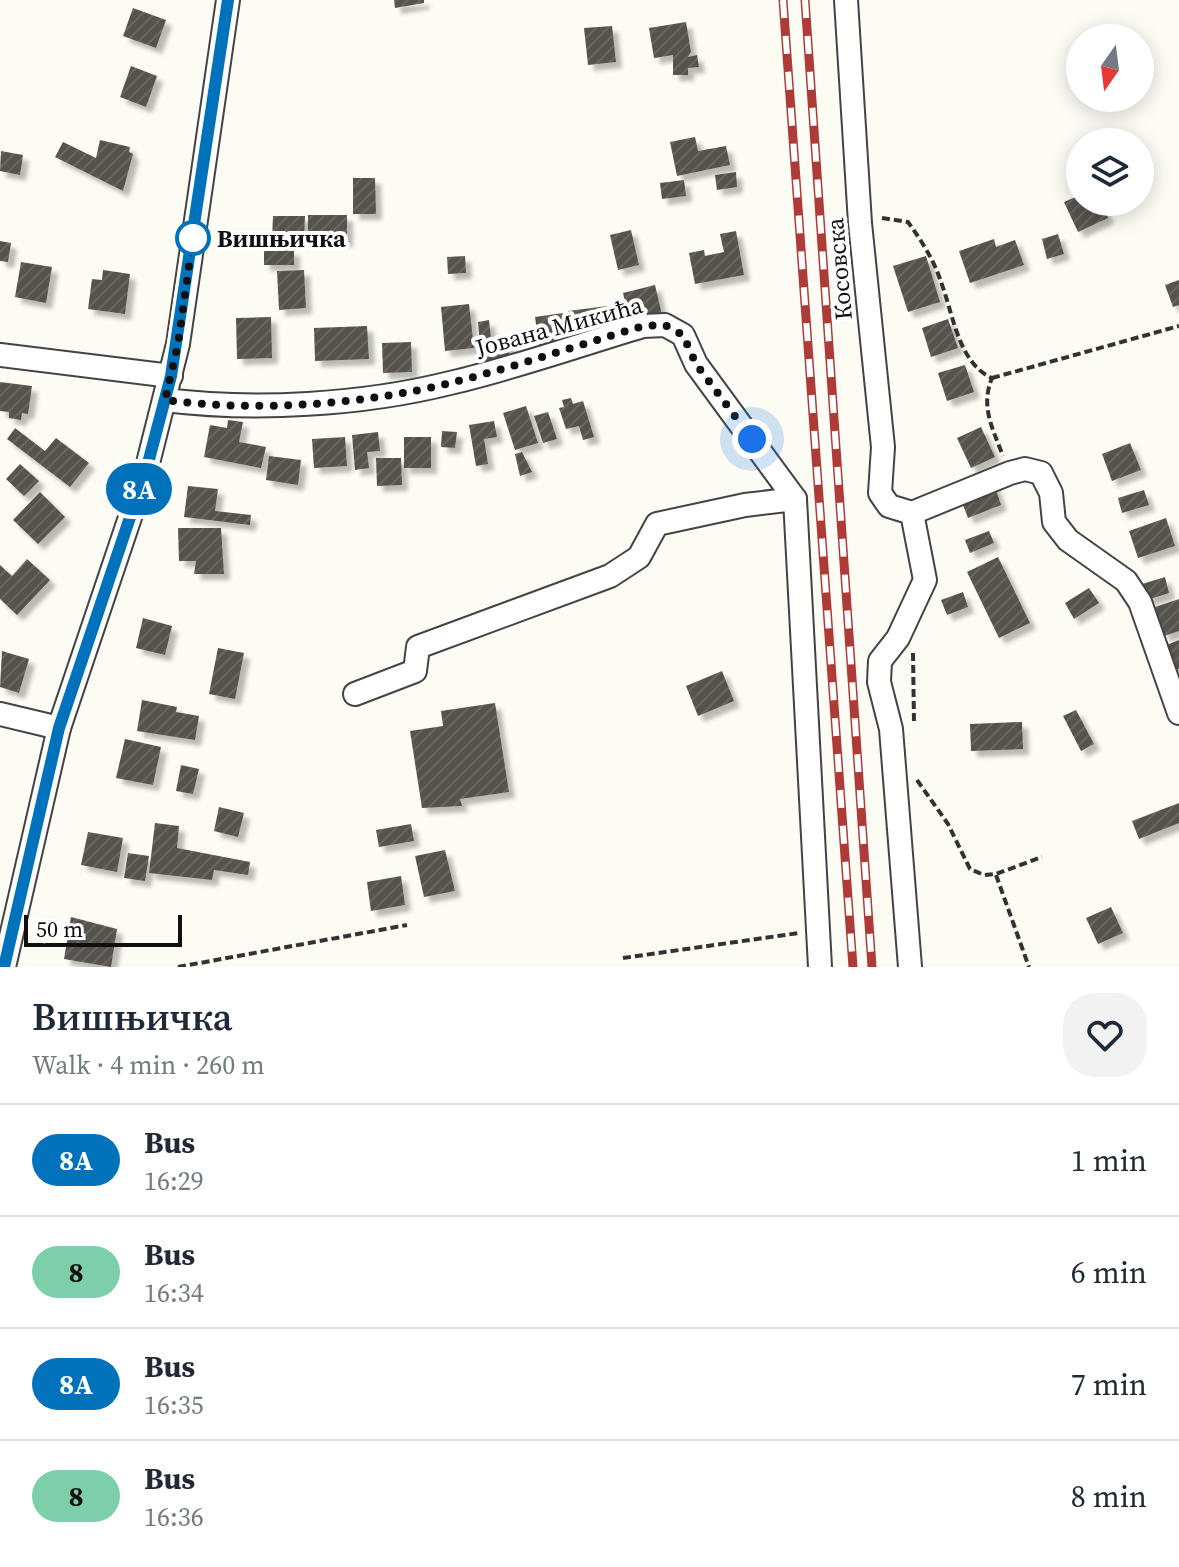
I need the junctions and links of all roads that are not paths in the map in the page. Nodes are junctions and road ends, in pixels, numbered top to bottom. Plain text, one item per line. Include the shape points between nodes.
1 (228, 0) edge
2 (846, 0) edge
3 (0, 355) edge
4 (171, 376) junction
5 (165, 400) junction
6 (795, 499) junction
7 (912, 513) junction
8 (355, 694) dead end
9 (1179, 713) edge
10 (0, 714) edge
11 (59, 728) junction
12 (4, 967) edge
13 (820, 967) edge
14 (910, 967) edge

1 - 4 street
2 - 7 street, Косовска via 860,223 883,447 880,493 889,506
3 - 4 street
4 - 5 street
5 - 6 street, Јована Микића via 257,405 382,395 449,384 643,326 665,325 683,335 696,364
5 - 11 street
6 - 8 street via 657,524 639,557 610,576 418,647 415,671
6 - 13 street
7 - 9 street via 1010,473 1041,473 1051,493 1054,522 1068,540 1126,581 1140,602
7 - 14 street via 925,580 898,638 880,661 879,682 891,729
10 - 11 street
11 - 12 street

